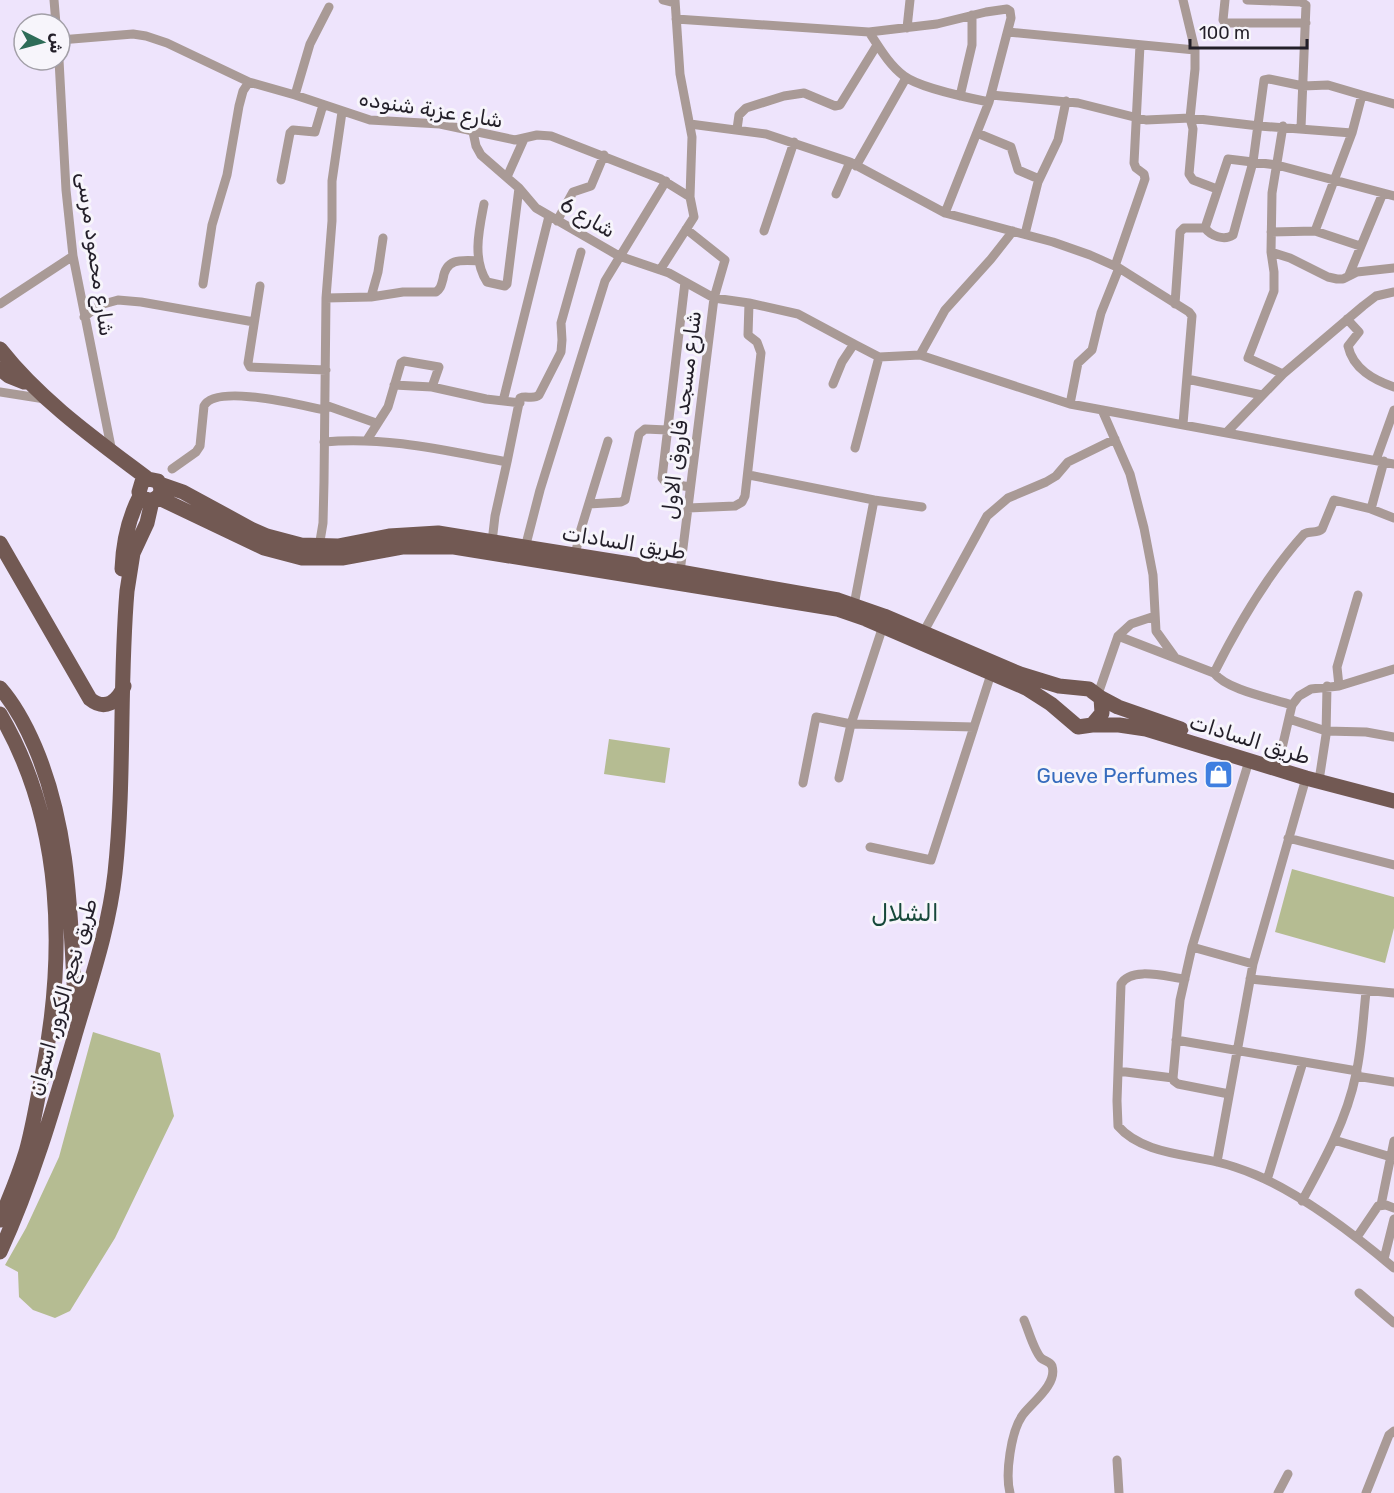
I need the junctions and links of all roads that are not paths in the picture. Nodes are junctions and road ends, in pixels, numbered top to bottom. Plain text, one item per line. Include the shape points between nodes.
1 (663, 0) edge
2 (910, 0) edge
3 (1183, 0) edge
4 (1225, 0) edge
5 (1247, 0) edge
6 (675, 2) edge
7 (1008, 4) edge
8 (329, 7) dead end
9 (972, 15) junction
10 (676, 19) junction
11 (1306, 24) junction
12 (907, 28) junction
13 (869, 32) junction
14 (1008, 32) junction
15 (72, 39) edge
16 (877, 45) junction
17 (1140, 45) junction
18 (1195, 50) junction
19 (60, 72) edge
20 (906, 78) junction
21 (249, 82) junction
22 (1304, 86) junction
23 (296, 95) junction
24 (1362, 95) junction
25 (960, 96) junction
26 (990, 99) junction
27 (1066, 101) junction
28 (1394, 104) edge
29 (323, 105) junction
30 (342, 112) junction
31 (1190, 118) junction
32 (1137, 119) junction
33 (690, 124) junction
34 (1259, 126) junction
35 (1283, 126) junction
36 (1300, 128) junction
37 (737, 129) junction
38 (473, 132) junction
39 (977, 133) junction
40 (1352, 133) junction
41 (524, 139) junction
42 (794, 142) junction
43 (604, 155) junction
44 (1253, 162) junction
45 (853, 164) junction
46 (1277, 165) junction
47 (507, 177) junction
48 (1039, 179) junction
49 (1335, 179) junction
50 (281, 180) dead end
51 (666, 181) junction
52 (519, 188) junction
53 (1216, 189) junction
54 (1383, 193) junction
55 (836, 194) dead end
56 (1394, 196) edge
57 (690, 197) junction
58 (484, 204) dead end
59 (945, 213) junction
60 (553, 219) junction
61 (1205, 228) junction
62 (686, 229) junction
63 (764, 231) dead end
64 (1013, 231) junction
65 (1315, 231) junction
66 (1271, 232) junction
67 (1024, 234) junction
68 (383, 238) dead end
69 (1360, 246) junction
70 (581, 252) dead end
71 (1271, 252) junction
72 (74, 256) junction
73 (619, 256) junction
74 (479, 261) junction
75 (1117, 267) junction
76 (1394, 268) edge
77 (660, 270) junction
78 (1349, 276) junction
79 (685, 282) junction
80 (203, 284) dead end
81 (260, 286) dead end
82 (1394, 292) edge
83 (371, 297) junction
84 (326, 298) junction
85 (714, 298) junction
86 (748, 303) junction
87 (0, 304) edge
88 (1175, 304) junction
89 (84, 317) junction
90 (1347, 319) junction
91 (254, 322) junction
92 (854, 344) junction
93 (0, 348) edge
94 (920, 355) junction
95 (879, 357) junction
96 (0, 369) edge
97 (326, 370) junction
98 (1283, 374) junction
99 (1187, 379) junction
100 (30, 384) junction
101 (833, 384) dead end
102 (394, 385) junction
103 (432, 387) junction
104 (1394, 387) edge
105 (0, 392) edge
106 (1262, 395) junction
107 (46, 399) junction
108 (502, 401) junction
109 (520, 402) junction
110 (1070, 404) junction
111 (325, 408) junction
112 (1102, 410) junction
113 (1394, 410) edge
114 (376, 423) junction
115 (1183, 424) junction
116 (667, 430) junction
117 (1227, 432) junction
118 (366, 440) junction
119 (1115, 440) junction
120 (608, 441) dead end
121 (324, 442) junction
122 (855, 448) dead end
123 (112, 452) junction
124 (507, 462) junction
125 (1385, 462) edge
126 (172, 469) dead end
127 (749, 475) junction
128 (690, 487) junction
129 (152, 491) junction
130 (874, 500) junction
131 (589, 504) junction
132 (688, 507) junction
133 (922, 507) dead end
134 (1371, 508) junction
135 (183, 510) junction
136 (1394, 518) edge
137 (147, 523) junction
138 (492, 542) junction
139 (0, 543) edge
140 (319, 547) junction
141 (525, 548) junction
142 (575, 555) junction
143 (681, 572) junction
144 (1358, 595) dead end
145 (126, 602) junction
146 (854, 605) junction
147 (1155, 616) junction
148 (883, 626) junction
149 (923, 633) junction
150 (1118, 636) junction
151 (1174, 656) junction
152 (1394, 669) edge
153 (1214, 673) junction
154 (991, 674) junction
155 (124, 684) junction
156 (1327, 686) junction
157 (1339, 686) junction
158 (0, 688) edge
159 (1079, 688) junction
160 (1099, 696) junction
161 (1292, 705) junction
162 (0, 714) edge
163 (1066, 717) junction
164 (1288, 719) junction
165 (851, 724) junction
166 (1092, 725) junction
167 (974, 727) junction
168 (1326, 731) junction
169 (1394, 737) edge
170 (1249, 761) junction
171 (1279, 761) junction
172 (1313, 776) junction
173 (838, 778) dead end
174 (803, 783) dead end
175 (1394, 792) edge
176 (1394, 801) edge
177 (1288, 838) junction
178 (870, 847) dead end
179 (1394, 865) edge
180 (1192, 947) junction
181 (1253, 964) junction
182 (1185, 979) junction
183 (1250, 979) junction
184 (1366, 992) junction
185 (1394, 993) edge
186 (76, 1030) junction
187 (1176, 1040) junction
188 (1238, 1051) junction
189 (1303, 1062) junction
190 (1118, 1071) junction
191 (1356, 1074) junction
192 (1173, 1078) junction
193 (1394, 1082) edge
194 (1229, 1094) junction
195 (1334, 1140) junction
196 (1394, 1141) edge
197 (1391, 1157) junction
198 (1217, 1162) junction
199 (1267, 1180) junction
200 (1302, 1201) junction
201 (1381, 1205) junction
202 (1394, 1208) edge
203 (1394, 1219) edge
204 (0, 1220) edge
205 (1357, 1237) junction
206 (0, 1251) edge
207 (1384, 1259) junction
208 (1394, 1268) edge
209 (1359, 1293) dead end
210 (1024, 1320) dead end
211 (1394, 1323) edge
212 (1394, 1431) edge
213 (1117, 1460) dead end
214 (1288, 1474) dead end
215 (1010, 1493) edge
216 (1119, 1493) edge
217 (1278, 1493) edge
218 (1366, 1493) edge

1 - 6 street
2 - 12 street
3 - 18 street
4 - 11 street via 1225,23
5 - 11 street via 1304,2
6 - 10 street
7 - 9 street
7 - 14 street
8 - 23 street via 310,44
9 - 12 street
9 - 25 street via 972,45
10 - 13 street
10 - 33 street via 680,74
11 - 22 street
12 - 13 street
13 - 16 street
14 - 17 street
14 - 26 street
15 - 21 street, شارع عزبة شنوده via 146,36
16 - 20 street
16 - 37 street via 840,105 804,93 794,94 746,108 739,115
17 - 18 street
17 - 32 street
18 - 31 street
19 - 72 street, شارع محمود مرسى
20 - 25 street
20 - 45 street
21 - 23 street, شارع عزبة شنوده
21 - 80 street via 239,106
22 - 24 street via 1328,85
22 - 34 street via 1264,80
22 - 36 street
23 - 29 street, شارع عزبة شنوده
24 - 28 street
24 - 40 street
25 - 26 street
26 - 27 street
26 - 39 street
27 - 32 street
27 - 48 street via 1058,141
29 - 30 street, شارع عزبة شنوده
29 - 50 street via 315,132 293,129 290,133
30 - 38 street, شارع عزبة شنوده via 376,122 432,123
30 - 84 street via 332,181
31 - 32 street
31 - 34 street
31 - 53 street via 1193,129 1189,174 1192,180
32 - 75 street via 1134,163 1145,178
33 - 37 street
33 - 57 street
34 - 35 street
34 - 44 street
35 - 36 street
35 - 46 street
36 - 40 street
37 - 42 street
38 - 41 street, شارع عزبة شنوده
38 - 47 street, شارع 6 via 479,152
39 - 48 street via 1011,147 1018,170
39 - 59 street
40 - 49 street
41 - 43 street, شارع عزبة شنوده via 551,135
41 - 47 street
42 - 45 street
42 - 63 street
43 - 51 street, شارع عزبة شنوده
43 - 60 street via 591,186 573,192
44 - 46 street
44 - 53 street via 1226,160
44 - 61 street via 1233,235 1213,235
45 - 55 street
45 - 59 street
46 - 49 street
46 - 66 street
47 - 52 street, شارع 6
48 - 67 street
49 - 54 street
49 - 65 street
51 - 57 street, شارع عزبة شنوده
51 - 73 street
52 - 60 street, شارع 6 via 531,204
52 - 74 street via 507,285 487,282
53 - 61 street
54 - 56 street
54 - 69 street
57 - 62 street via 694,217
58 - 74 street
59 - 64 street
60 - 73 street, شارع 6
60 - 108 street
61 - 88 street via 1180,231
62 - 77 street
62 - 85 street, شارع مسجد فاروق الاول via 726,260
64 - 67 street
64 - 94 street via 945,310
65 - 66 street
65 - 69 street
66 - 71 street
67 - 75 street
68 - 83 street
69 - 78 street
70 - 109 street via 561,323 561,352 538,395 521,397
71 - 78 street via 1328,277
71 - 98 street via 1274,291 1248,358
72 - 87 street
72 - 89 street, شارع محمود مرسى
73 - 77 street, شارع 6
73 - 141 street via 605,281
74 - 83 street via 448,265 442,287 436,292 403,291
75 - 88 street
75 - 110 street via 1092,350 1078,363
76 - 78 street
77 - 79 street, شارع 6
79 - 85 street, شارع 6
79 - 116 street
81 - 91 street
82 - 90 street via 1376,296
83 - 84 street
84 - 97 street
85 - 86 street
85 - 128 street, شارع مسجد فاروق الاول
86 - 92 street via 798,314
86 - 127 street via 748,335 757,342 761,353
88 - 99 street via 1191,316
89 - 91 street via 118,300
89 - 123 street, شارع محمود مرسى
90 - 98 street
90 - 104 street via 1358,330 1348,346 1361,369
91 - 97 street via 250,367
92 - 95 street
92 - 101 street
93 - 100 main road
94 - 95 street
94 - 110 street
95 - 122 street
96 - 100 main road
97 - 111 street
98 - 106 street
99 - 106 street
99 - 115 street
100 - 107 main road
102 - 103 street
102 - 103 street via 404,361 439,367
102 - 114 street via 388,407
103 - 108 street
105 - 107 street
106 - 117 street
107 - 123 main road
108 - 109 street
109 - 124 street
110 - 112 street
111 - 114 street
111 - 121 street
111 - 126 street via 260,398 207,400 200,446
112 - 115 street
112 - 119 street
113 - 125 street
114 - 118 street
115 - 117 street
116 - 128 street via 662,478 666,483
116 - 131 street via 641,432 625,500
117 - 125 street
118 - 121 street
118 - 124 street
119 - 147 street via 1130,474 1149,552
119 - 149 street via 1068,462 1056,476 1008,498 987,516
120 - 131 street
121 - 140 street
123 - 129 main road
124 - 138 street
125 - 134 street
127 - 130 street
127 - 132 street via 739,505
128 - 132 street, شارع مسجد فاروق الاول
129 - 135 main road, طريق السادات
129 - 137 main road, طريق نجع الكرور, اسوان
129 - 140 main road, طريق السادات via 183,492 267,536
129 - 145 main road, طريق نجع الكرور, اسوان via 131,516 123,547
130 - 133 street
130 - 146 street
131 - 142 street
132 - 143 street, شارع مسجد فاروق الاول
134 - 136 street
134 - 153 street via 1334,500 1322,529 1304,534 1266,582
135 - 137 main road via 164,513
135 - 148 main road, طريق السادات via 264,548 302,558 342,558 415,546 461,548 822,606
137 - 145 main road, طريق نجع الكرور, اسوان via 133,552
138 - 140 main road, طريق السادات via 414,533 347,546
138 - 141 main road, طريق السادات
139 - 155 main road via 90,699 100,705 112,703
141 - 142 main road, طريق السادات
142 - 143 main road, طريق السادات
143 - 146 main road, طريق السادات
144 - 157 street via 1337,667
145 - 155 main road, طريق نجع الكرور, اسوان
146 - 149 main road, طريق السادات
147 - 150 street via 1131,624
147 - 151 street via 1156,631
148 - 154 main road, طريق السادات
148 - 165 street
149 - 159 main road, طريق السادات via 1030,678
150 - 151 street
150 - 160 street
151 - 153 street
152 - 157 street
153 - 161 street via 1237,687
154 - 163 main road, طريق السادات via 1035,693
154 - 167 street
155 - 186 main road, طريق نجع الكرور, اسوان via 113,891
156 - 157 street
156 - 161 street via 1307,691
156 - 168 street
158 - 186 main road via 27,729 57,813 67,871
159 - 160 main road
159 - 163 main road via 1067,697
160 - 166 main road via 1102,714
160 - 171 main road, طريق السادات via 1125,710
161 - 164 street
162 - 204 main road, طريق نجع الكرور, اسوان via 29,773 42,821 57,923 50,1035 26,1152
163 - 166 main road via 1078,726
164 - 168 street
164 - 171 street
165 - 167 street
165 - 173 street
165 - 174 street via 816,717
166 - 170 main road, طريق السادات via 1146,729
167 - 178 street via 931,860
168 - 169 street
168 - 172 street
170 - 172 main road, طريق السادات
170 - 180 street
171 - 172 main road, طريق السادات
172 - 175 main road, طريق السادات
172 - 176 main road, طريق السادات
172 - 177 street
177 - 179 street
177 - 181 street
180 - 181 street
180 - 182 street
181 - 183 street
182 - 187 street
182 - 190 street via 1141,974 1124,979
183 - 184 street
183 - 188 street
184 - 185 street
184 - 191 street
186 - 206 main road, طريق نجع الكرور, اسوان via 32,1172
187 - 188 street
187 - 192 street
188 - 189 street
188 - 194 street
189 - 191 street
189 - 199 street
190 - 192 street
190 - 198 street via 1117,1119 1123,1131 1158,1149
191 - 193 street
191 - 195 street
192 - 194 street via 1179,1084
194 - 198 street
195 - 197 street
195 - 200 street
196 - 197 street
197 - 201 street
198 - 199 street
199 - 200 street
200 - 205 street
201 - 202 street
201 - 205 street
203 - 207 street
205 - 207 street
207 - 208 street
209 - 211 street
210 - 215 street via 1039,1355 1052,1369 1044,1392 1018,1423 1008,1470
212 - 218 street
213 - 216 street
214 - 217 street

